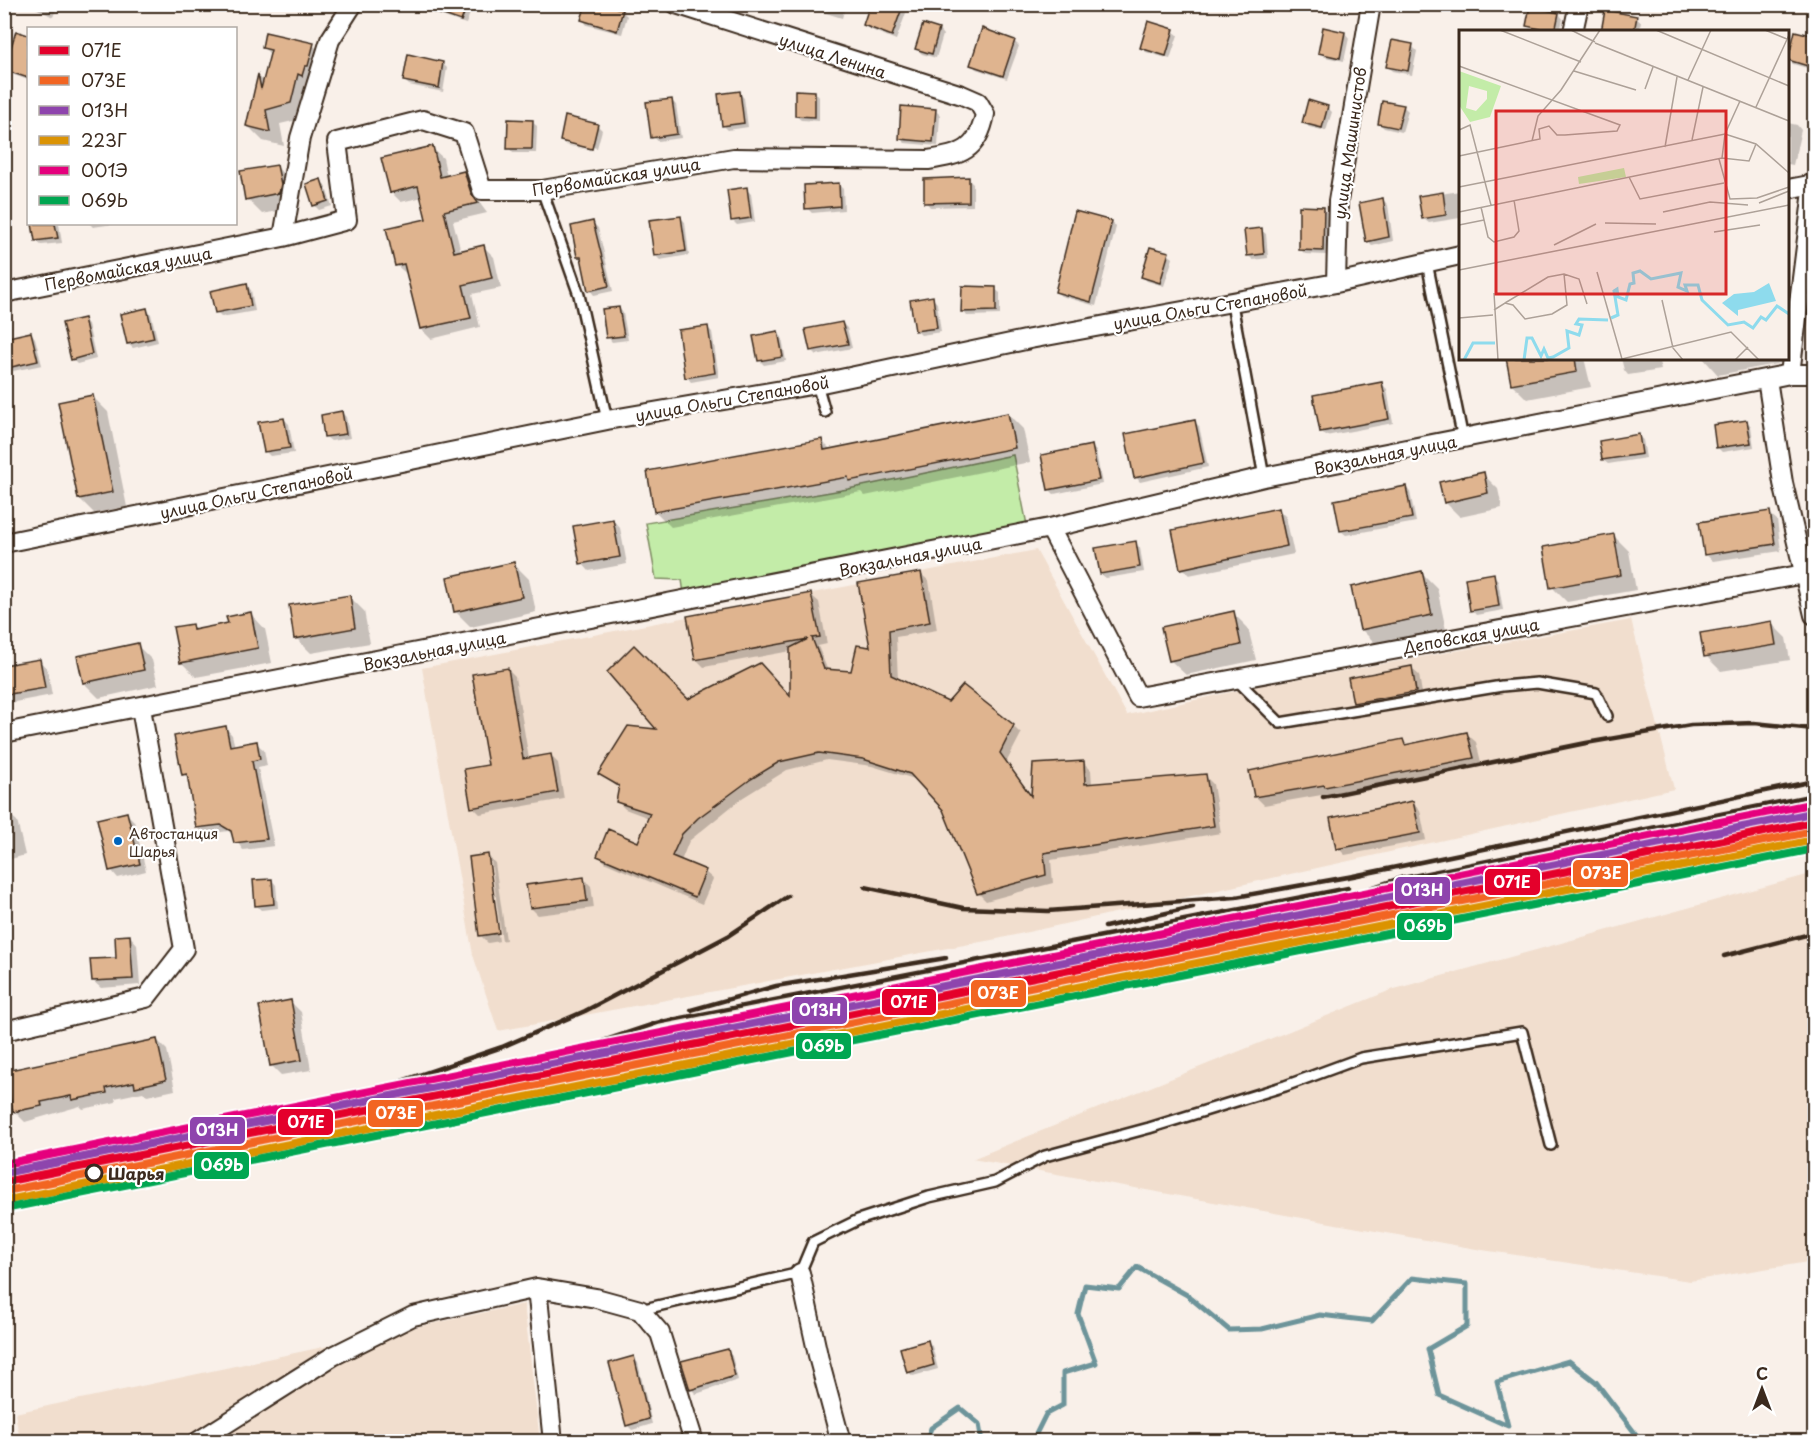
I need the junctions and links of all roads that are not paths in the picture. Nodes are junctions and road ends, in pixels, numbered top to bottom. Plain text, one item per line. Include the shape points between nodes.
1 (353, 4) edge
2 (676, 4) edge
3 (1371, 4) edge
4 (1579, 4) edge
5 (1574, 30) edge
6 (985, 114) joint
7 (1814, 184) edge
8 (1789, 189) edge
9 (542, 190) junction
10 (283, 237) junction
11 (1459, 255) edge
12 (1427, 263) junction
13 (1336, 283) junction
14 (4, 293) edge
15 (1232, 304) junction
16 (1790, 374) junction
17 (1815, 374) edge
18 (1767, 379) junction
19 (817, 384) junction
20 (825, 412) dead end
21 (606, 420) junction
22 (1463, 439) junction
23 (1264, 477) junction
24 (1050, 528) junction
25 (4, 543) edge
26 (1804, 574) junction
27 (1815, 615) edge
28 (1236, 679) junction
29 (141, 708) junction
30 (1607, 716) dead end
31 (4, 734) edge
32 (4, 1031) edge
33 (1551, 1145) dead end
34 (800, 1273) junction
35 (537, 1288) junction
36 (640, 1310) junction
37 (197, 1442) edge
38 (553, 1442) edge
39 (694, 1442) edge
40 (841, 1442) edge

1 - 10 street via 330,40 300,138
2 - 6 street, улица Ленина via 962,95 978,102
3 - 13 street, улица Машинистов via 1338,201
4 - 5 street
6 - 9 street, Первомайская улица via 982,129 971,147 954,156 928,160 734,158
7 - 8 street
7 - 16 street
9 - 10 street, Первомайская улица via 482,190 464,133 423,120 337,142 347,220
9 - 21 lane via 579,295
10 - 14 street, Первомайская улица
11 - 12 street, улица Ольги Степановой
12 - 13 street, улица Ольги Степановой
12 - 22 lane
13 - 15 street, улица Ольги Степановой
15 - 19 street, улица Ольги Степановой via 1030,339
15 - 23 lane
16 - 17 street, Вокзальная улица
16 - 18 street, Вокзальная улица
18 - 22 street, Вокзальная улица
18 - 26 street via 1783,483
19 - 20 lane
19 - 21 street, улица Ольги Степановой
21 - 25 street, улица Ольги Степановой
22 - 23 street, Вокзальная улица
23 - 24 street, Вокзальная улица
24 - 28 street, Деповская улица via 1138,697
24 - 29 street, Вокзальная улица
26 - 27 street
26 - 28 street, Деповская улица
28 - 30 lane via 1280,723 1537,683 1596,693
29 - 31 street, Вокзальная улица
29 - 32 street via 184,949 146,998
33 - 34 lane via 1522,1032 1360,1058 1285,1086 1045,1156 995,1182 929,1197 858,1220 813,1242
34 - 36 lane
34 - 40 street
35 - 36 street
35 - 37 street via 413,1316 333,1356
35 - 38 street
36 - 39 street via 660,1333

